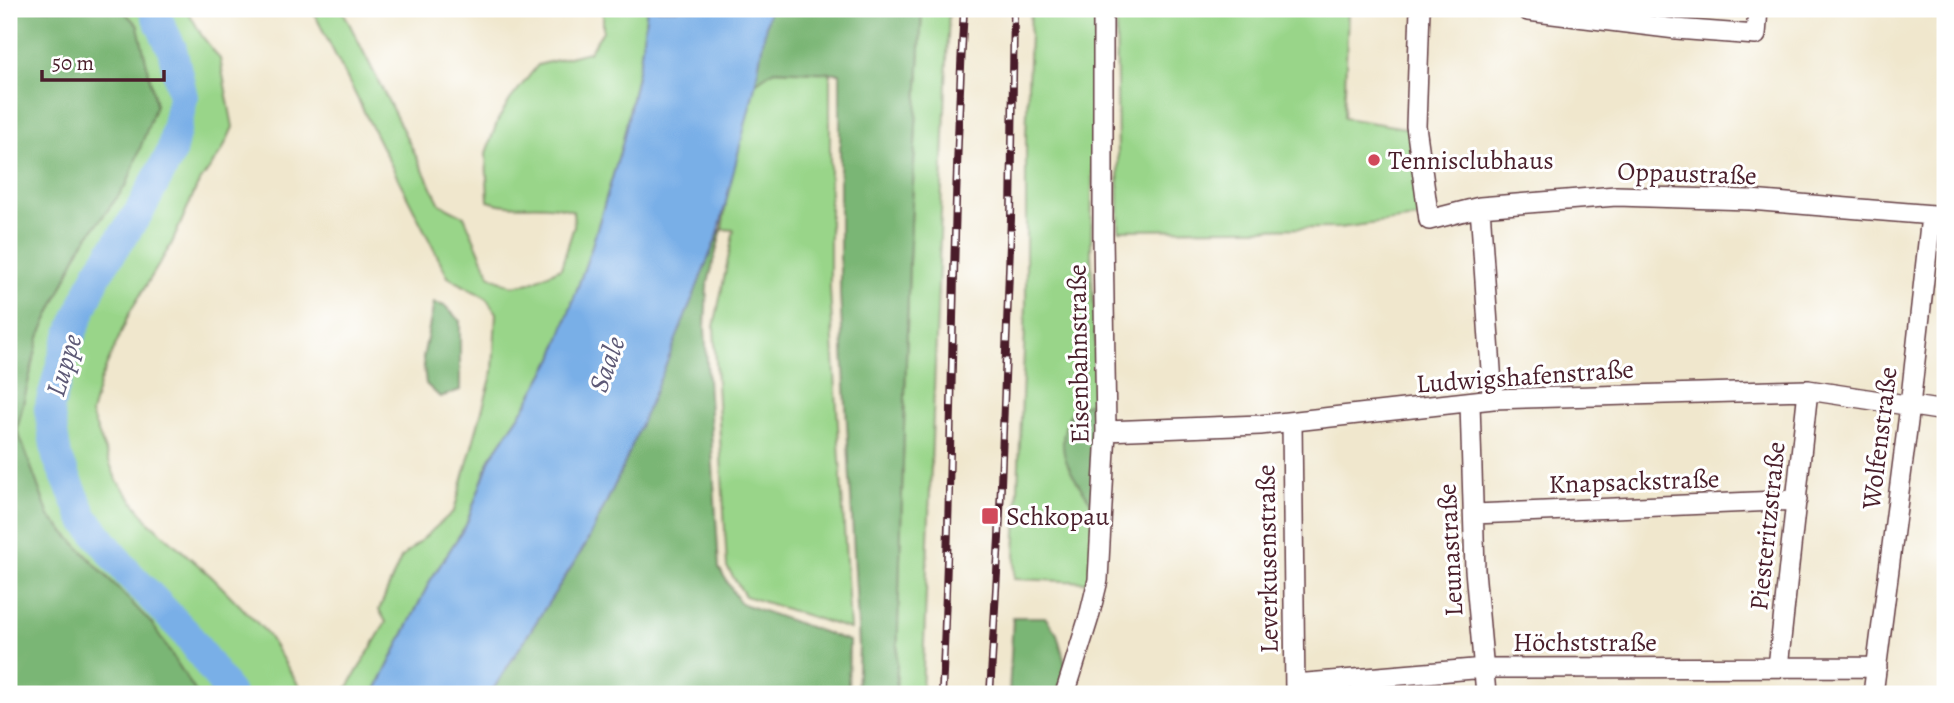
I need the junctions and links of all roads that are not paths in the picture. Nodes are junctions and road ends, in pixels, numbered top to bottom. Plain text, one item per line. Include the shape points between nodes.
1 (1103, 9) edge
2 (1420, 9) edge
3 (1528, 9) edge
4 (1758, 9) edge
5 (1480, 207) junction
6 (1938, 216) edge
7 (1808, 390) junction
8 (1493, 399) junction
9 (1469, 403) junction
10 (1910, 406) junction
11 (1945, 411) edge
12 (1292, 422) junction
13 (1106, 431) junction
14 (1797, 500) junction
15 (1474, 514) junction
16 (1778, 667) junction
17 (1877, 667) junction
18 (1485, 668) junction
19 (1295, 689) edge
20 (1065, 694) edge
21 (1486, 694) edge
22 (1873, 694) edge

1 - 13 street, Eisenbahnstraße
2 - 5 street, Oppaustraße via 1416,126 1429,220
3 - 4 street via 1756,35
5 - 6 street, Oppaustraße via 1616,196 1750,200
5 - 8 street
6 - 10 street, Wolfenstraße
7 - 8 street, Ludwigshafenstraße
7 - 10 street, Ludwigshafenstraße
7 - 14 street, Piesteritzstraße
8 - 9 street, Ludwigshafenstraße
9 - 12 street, Ludwigshafenstraße
9 - 15 street, Leunastraße
10 - 11 street, Ludwigshafenstraße
10 - 17 street, Wolfenstraße
12 - 13 street, Ludwigshafenstraße
12 - 19 street, Leverkusenstraße
13 - 20 street, Eisenbahnstraße via 1098,580
14 - 15 street, Knapsackstraße
14 - 16 street, Piesteritzstraße
15 - 18 street, Leunastraße
16 - 17 street, Höchststraße
16 - 18 street, Höchststraße
17 - 22 street, Wolfenstraße
18 - 19 street, Höchststraße
18 - 21 street, Leunastraße

